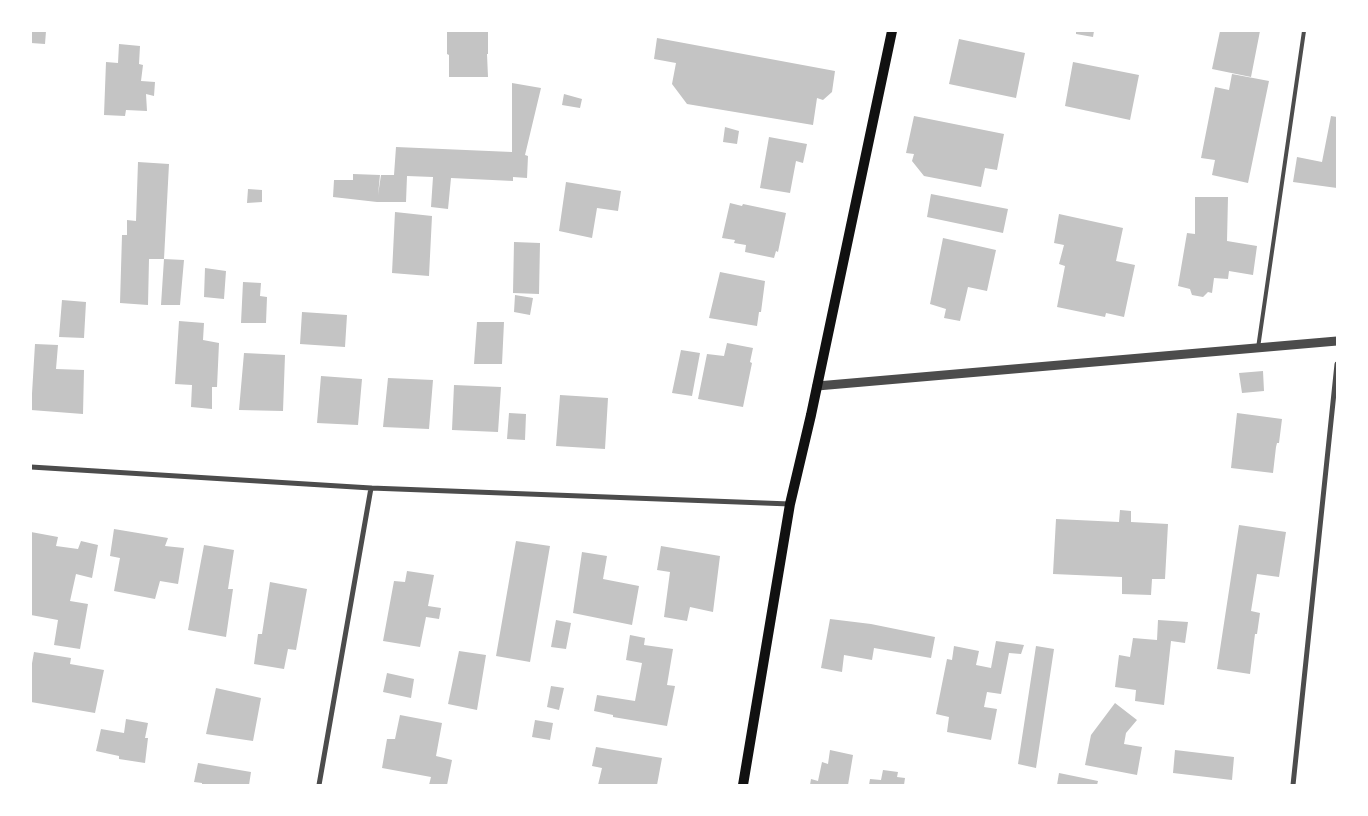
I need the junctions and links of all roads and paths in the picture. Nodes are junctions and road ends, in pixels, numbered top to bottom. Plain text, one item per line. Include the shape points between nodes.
1 (892, 31) edge
2 (1304, 31) edge
3 (1337, 341) edge
4 (1258, 348) junction
5 (1337, 364) edge
6 (817, 386) junction
7 (31, 467) edge
8 (371, 488) junction
9 (790, 504) junction
10 (319, 785) edge
11 (743, 785) edge
12 (1293, 785) edge

1 - 6 main road
2 - 4 lane
3 - 4 street
4 - 6 street
5 - 12 street
6 - 9 main road
7 - 8 street
8 - 9 street
8 - 10 street
9 - 11 main road

